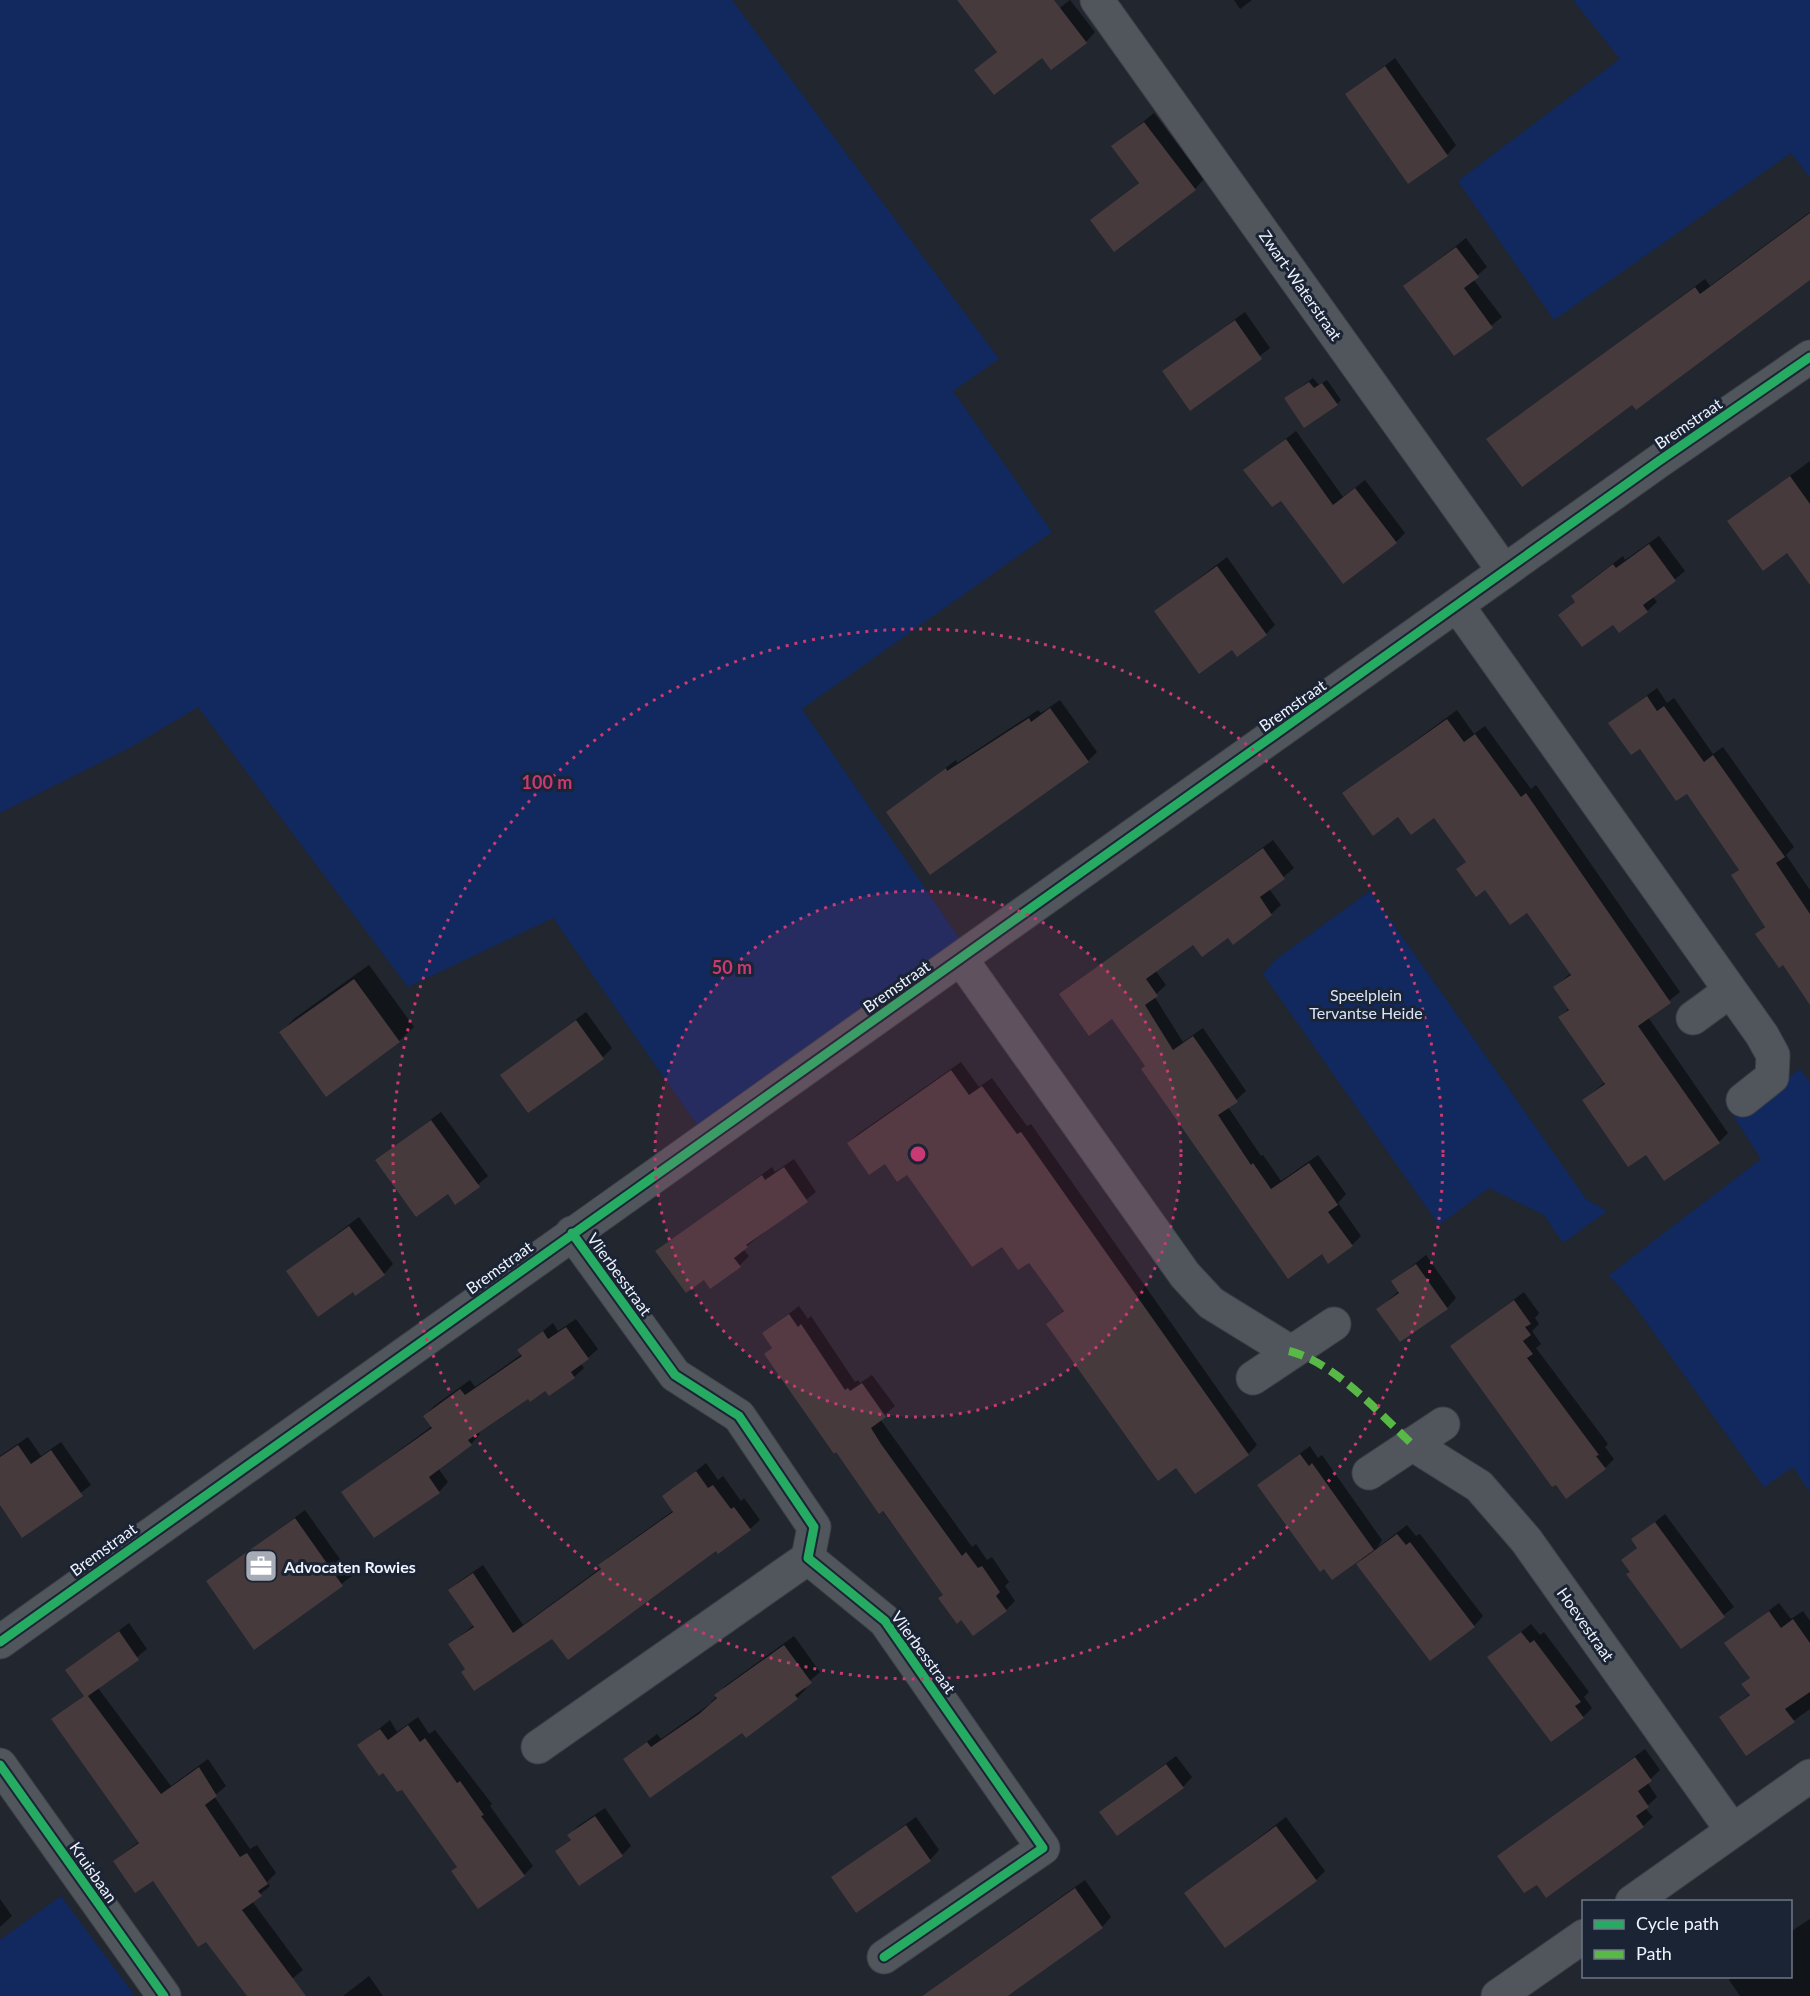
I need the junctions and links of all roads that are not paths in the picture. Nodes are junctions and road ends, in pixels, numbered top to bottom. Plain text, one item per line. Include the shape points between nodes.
1 (1097, 0) edge
2 (1810, 357) edge
3 (1504, 571) junction
4 (1457, 605) junction
5 (961, 959) junction
6 (1730, 991) junction
7 (1693, 1018) dead end
8 (1743, 1100) dead end
9 (572, 1233) junction
10 (1334, 1324) dead end
11 (1289, 1351) junction
12 (1253, 1378) dead end
13 (1443, 1424) dead end
14 (1412, 1444) junction
15 (1369, 1473) dead end
16 (808, 1558) junction
17 (0, 1642) edge
18 (538, 1747) dead end
19 (0, 1765) edge
20 (1810, 1776) edge
21 (1732, 1830) junction
22 (1635, 1900) edge
23 (1582, 1937) edge
24 (884, 1957) dead end
25 (164, 1996) edge
26 (1498, 1996) edge

1 - 3 street, Zwart-Waterstraat
2 - 3 street, Bremstraat
3 - 4 street, Bremstraat
4 - 5 street, Bremstraat
4 - 6 street
5 - 9 street, Bremstraat
5 - 11 street via 1185,1275 1211,1303
6 - 7 street
6 - 8 street via 1773,1054 1772,1077
9 - 16 street, Vlierbesstraat via 675,1375 739,1416 814,1527
9 - 17 street, Bremstraat
10 - 11 street
11 - 12 street
13 - 14 street
14 - 15 street
14 - 21 street, Hoevestraat via 1479,1486 1526,1540
16 - 18 street
16 - 24 street, Vlierbesstraat via 885,1621 1043,1848
19 - 25 street, Kruisbaan
20 - 21 street
21 - 22 street
23 - 26 street

